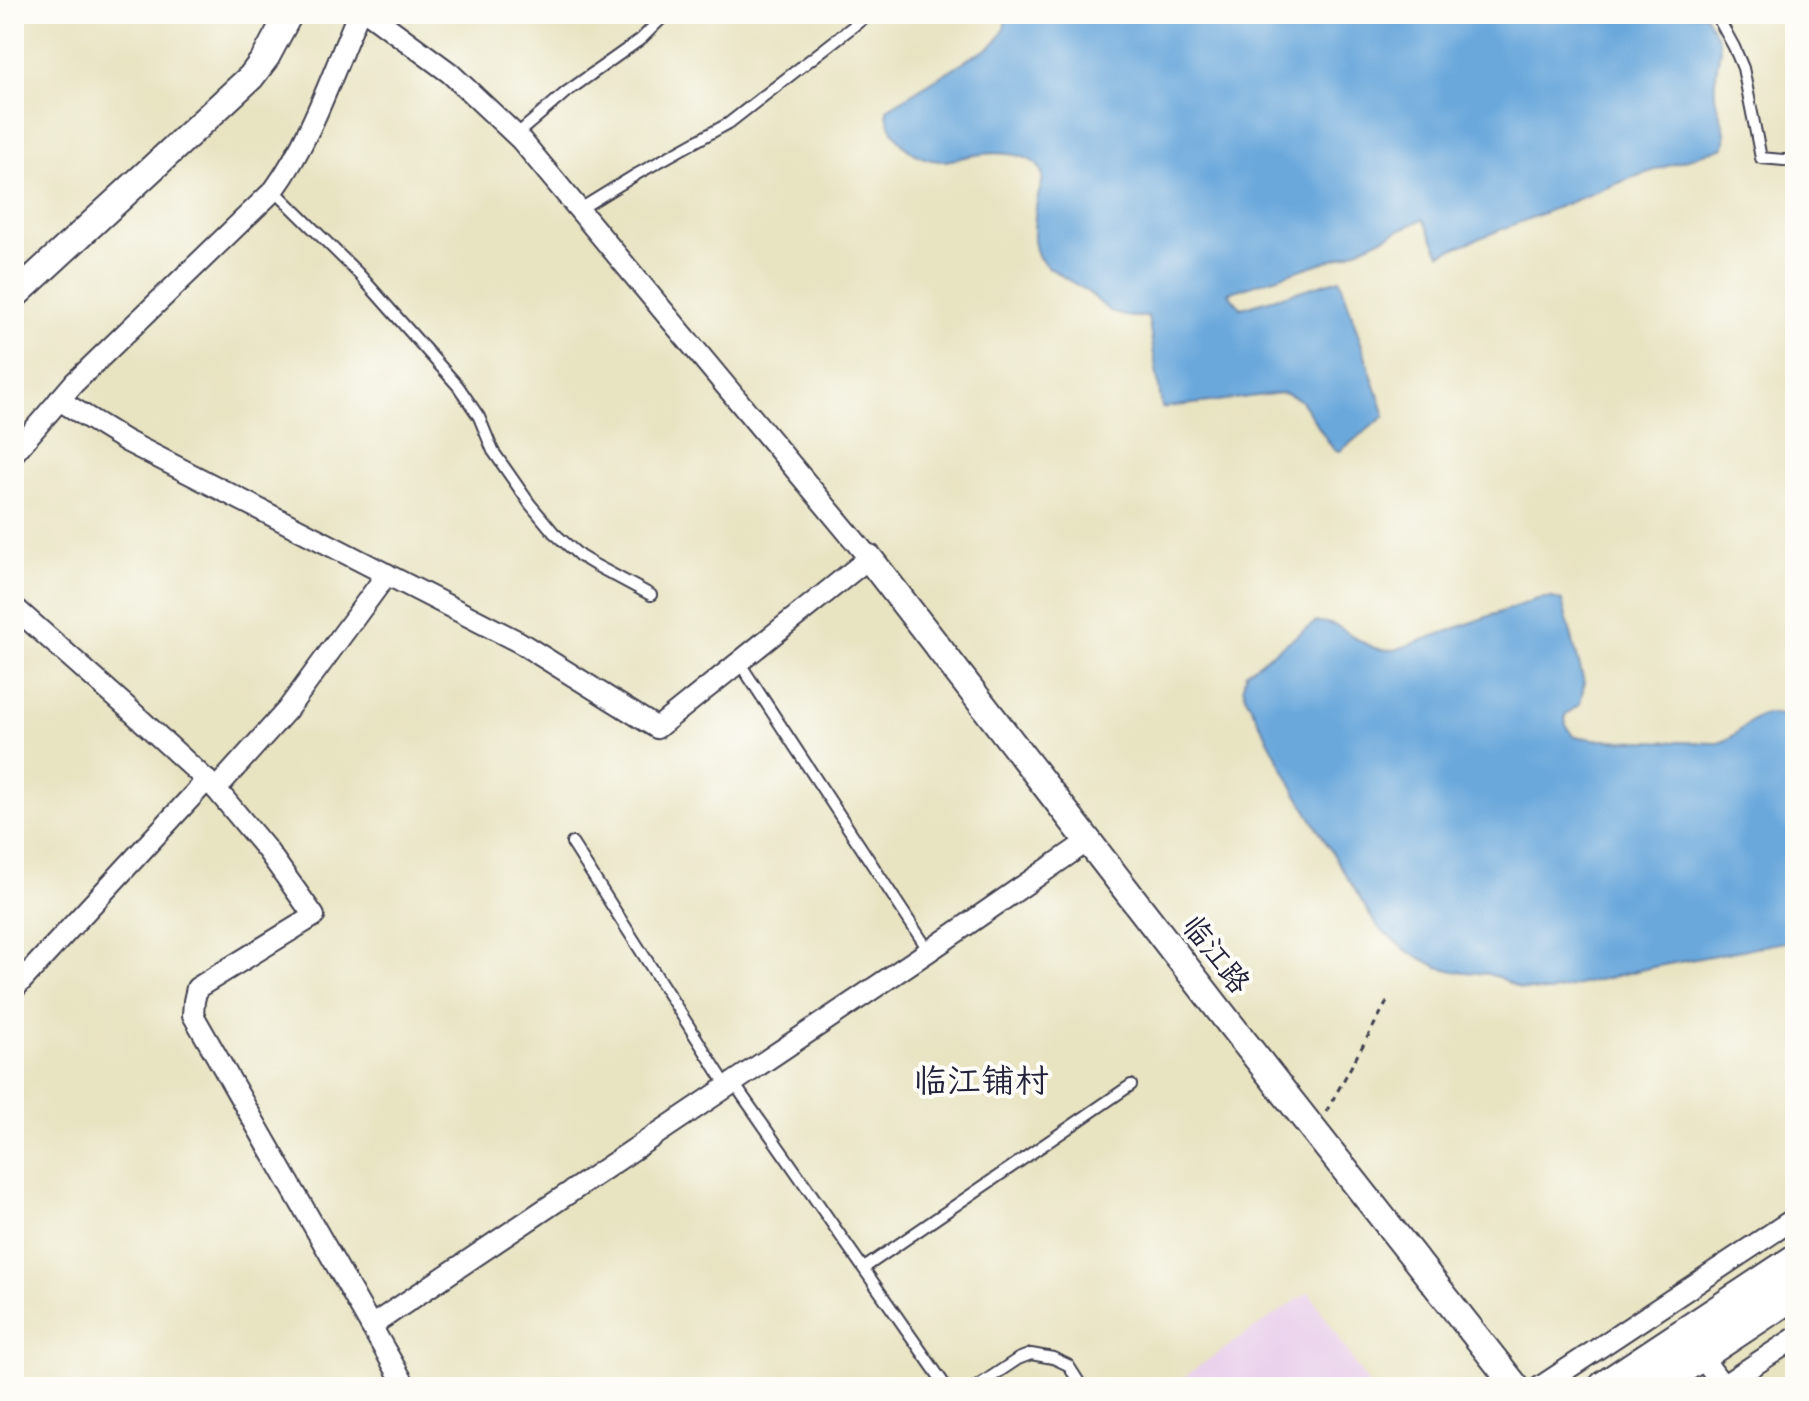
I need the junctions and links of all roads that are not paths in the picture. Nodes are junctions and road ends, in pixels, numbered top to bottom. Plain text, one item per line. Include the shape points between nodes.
1 (289, 14) edge
2 (358, 14) edge
3 (370, 14) edge
4 (666, 14) edge
5 (869, 14) edge
6 (1716, 14) edge
7 (516, 135) junction
8 (1795, 161) edge
9 (274, 190) junction
10 (580, 209) junction
11 (14, 296) edge
12 (59, 400) junction
13 (14, 453) edge
14 (869, 558) junction
15 (387, 574) junction
16 (651, 595) dead end
17 (14, 607) edge
18 (739, 662) junction
19 (211, 784) junction
20 (1088, 841) junction
21 (572, 843) dead end
22 (929, 951) junction
23 (14, 989) edge
24 (730, 1084) junction
25 (1131, 1085) dead end
26 (1795, 1218) edge
27 (1795, 1261) edge
28 (864, 1268) junction
29 (1795, 1292) edge
30 (371, 1326) junction
31 (1795, 1338) edge
32 (1700, 1355) junction
33 (945, 1385) dead end
34 (406, 1387) edge
35 (976, 1387) edge
36 (1082, 1387) edge
37 (1516, 1387) edge
38 (1540, 1387) edge
39 (1605, 1387) edge
40 (1652, 1387) edge
41 (1723, 1387) edge

1 - 11 street via 251,77
2 - 9 street via 303,143
3 - 7 street via 450,73
4 - 7 lane
5 - 10 lane via 729,123
6 - 8 lane via 1743,68 1761,158
7 - 10 street
9 - 12 street
9 - 16 lane via 358,273 458,386 493,451 554,533 588,561
10 - 14 street
12 - 13 street
12 - 15 street via 126,441
14 - 18 street
14 - 20 street, 临江路
15 - 18 street via 519,642 657,728
15 - 19 street via 287,710
17 - 19 street
18 - 22 lane
19 - 23 street
19 - 30 street via 314,916 197,988 193,1015
20 - 22 street
20 - 37 street, 临江路
21 - 24 lane
22 - 24 street
24 - 28 lane
24 - 30 street
25 - 28 lane
26 - 38 street
27 - 39 main road
28 - 33 lane
29 - 32 main road
30 - 34 street
31 - 41 street
32 - 40 main road
32 - 41 street
35 - 36 lane via 1031,1354 1068,1365

